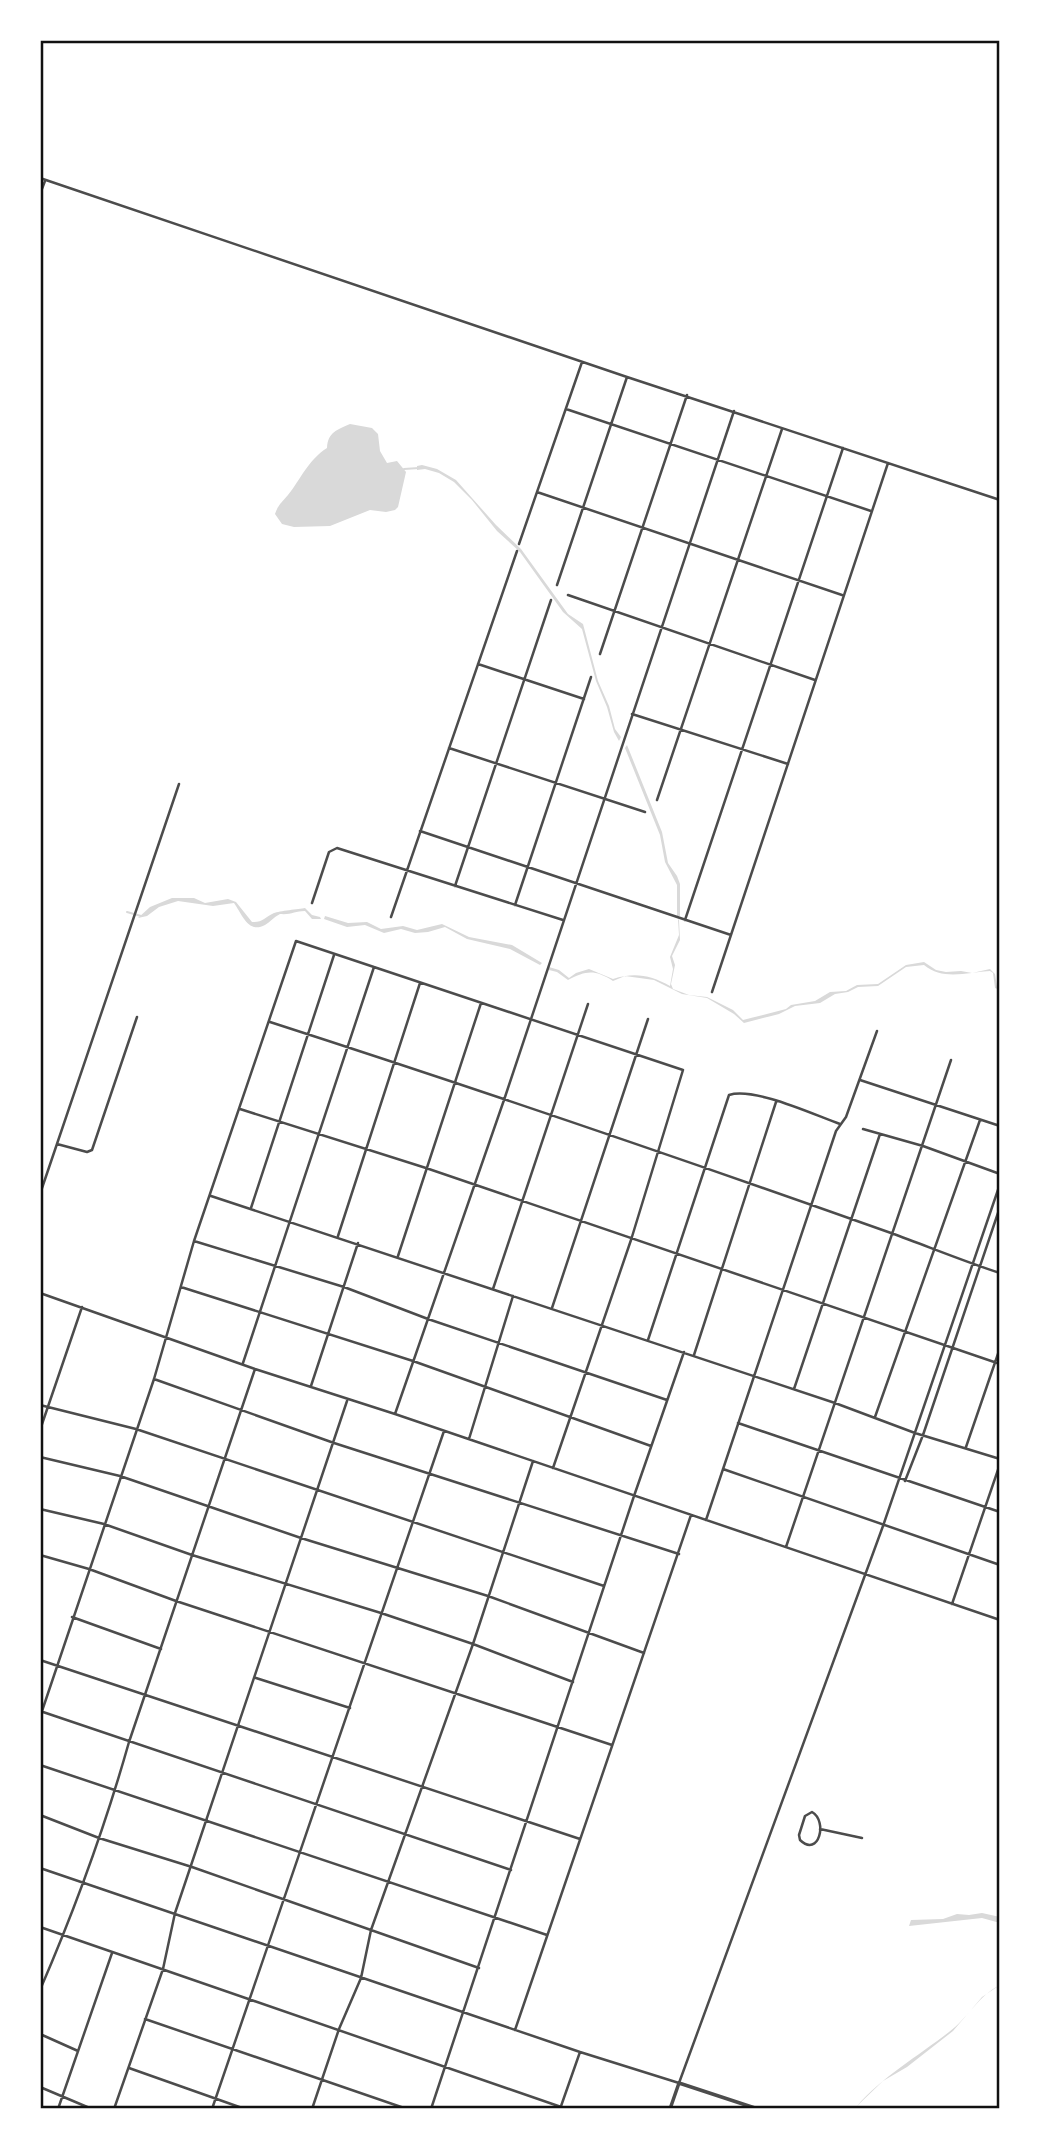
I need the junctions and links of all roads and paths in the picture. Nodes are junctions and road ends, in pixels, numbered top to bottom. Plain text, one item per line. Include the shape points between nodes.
1 (40, 178) edge
2 (45, 180) junction
3 (40, 194) edge
4 (582, 362) junction
5 (626, 377) junction
6 (687, 395) junction
7 (566, 409) junction
8 (734, 411) junction
9 (611, 424) junction
10 (783, 427) junction
11 (670, 444) junction
12 (843, 448) junction
13 (718, 460) junction
14 (888, 463) junction
15 (766, 476) junction
16 (537, 492) junction
17 (827, 496) junction
18 (1000, 500) edge
19 (583, 507) junction
20 (871, 511) junction
21 (642, 527) junction
22 (690, 543) junction
23 (519, 544) dead end
24 (517, 551) dead end
25 (738, 560) junction
26 (799, 580) junction
27 (557, 585) dead end
28 (568, 595) dead end
29 (844, 595) junction
30 (551, 600) dead end
31 (614, 611) junction
32 (662, 627) junction
33 (710, 644) junction
34 (600, 654) dead end
35 (478, 664) junction
36 (770, 665) junction
37 (591, 677) dead end
38 (524, 679) junction
39 (815, 680) junction
40 (584, 699) junction
41 (632, 714) junction
42 (680, 730) junction
43 (449, 748) junction
44 (742, 750) junction
45 (496, 763) junction
46 (788, 764) junction
47 (179, 783) dead end
48 (555, 783) junction
49 (604, 799) junction
50 (657, 800) dead end
51 (645, 812) dead end
52 (420, 831) junction
53 (468, 847) junction
54 (527, 867) junction
55 (407, 870) junction
56 (575, 883) junction
57 (455, 886) junction
58 (312, 903) dead end
59 (515, 905) junction
60 (391, 917) dead end
61 (563, 920) junction
62 (685, 920) junction
63 (731, 935) junction
64 (334, 954) junction
65 (374, 967) junction
66 (420, 982) junction
67 (712, 992) dead end
68 (481, 1003) junction
69 (588, 1004) dead end
70 (137, 1017) dead end
71 (530, 1019) junction
72 (649, 1019) dead end
73 (270, 1022) junction
74 (877, 1031) dead end
75 (308, 1034) junction
76 (578, 1035) junction
77 (347, 1046) junction
78 (638, 1055) junction
79 (951, 1060) dead end
80 (393, 1062) junction
81 (859, 1080) junction
82 (453, 1083) junction
83 (504, 1100) junction
84 (776, 1102) junction
85 (936, 1106) junction
86 (240, 1109) junction
87 (551, 1116) junction
88 (980, 1120) junction
89 (280, 1121) junction
90 (841, 1124) junction
91 (1000, 1126) edge
92 (863, 1129) dead end
93 (318, 1133) junction
94 (880, 1134) junction
95 (610, 1136) junction
96 (57, 1144) junction
97 (923, 1146) junction
98 (366, 1149) junction
99 (659, 1153) junction
100 (965, 1161) junction
101 (426, 1168) junction
102 (706, 1169) junction
103 (1000, 1174) edge
104 (750, 1184) junction
105 (1000, 1184) edge
106 (474, 1186) junction
107 (40, 1194) edge
108 (211, 1196) junction
109 (522, 1202) junction
110 (811, 1205) junction
111 (1000, 1207) edge
112 (251, 1208) junction
113 (849, 1219) junction
114 (290, 1220) junction
115 (582, 1223) junction
116 (893, 1234) junction
117 (338, 1236) junction
118 (632, 1240) junction
119 (194, 1241) junction
120 (358, 1243) junction
121 (934, 1250) junction
122 (677, 1255) junction
123 (398, 1256) junction
124 (972, 1264) junction
125 (275, 1266) junction
126 (980, 1266) junction
127 (722, 1270) junction
128 (444, 1272) junction
129 (1000, 1273) edge
130 (181, 1287) junction
131 (344, 1287) junction
132 (493, 1289) junction
133 (782, 1290) junction
134 (40, 1293) edge
135 (513, 1296) junction
136 (823, 1305) junction
137 (82, 1307) junction
138 (552, 1308) junction
139 (260, 1312) junction
140 (864, 1319) junction
141 (428, 1320) junction
142 (602, 1325) junction
143 (904, 1332) junction
144 (329, 1334) junction
145 (167, 1338) junction
146 (648, 1340) junction
147 (500, 1344) junction
148 (945, 1346) junction
149 (952, 1348) junction
150 (1000, 1348) edge
151 (684, 1352) junction
152 (694, 1355) junction
153 (413, 1361) junction
154 (995, 1362) junction
155 (243, 1363) junction
156 (1000, 1364) edge
157 (256, 1369) junction
158 (586, 1371) junction
159 (754, 1376) junction
160 (153, 1379) junction
161 (311, 1387) junction
162 (485, 1387) junction
163 (794, 1389) junction
164 (347, 1400) junction
165 (667, 1400) junction
166 (835, 1403) junction
167 (40, 1405) edge
168 (48, 1408) junction
169 (241, 1411) junction
170 (395, 1414) junction
171 (570, 1416) junction
172 (875, 1418) junction
173 (738, 1423) junction
174 (136, 1429) junction
175 (40, 1430) edge
176 (444, 1431) junction
177 (915, 1433) junction
178 (923, 1435) junction
179 (469, 1440) junction
180 (334, 1443) junction
181 (651, 1446) junction
182 (965, 1448) junction
183 (819, 1451) junction
184 (40, 1457) edge
185 (226, 1459) junction
186 (1000, 1459) edge
187 (533, 1461) junction
188 (1000, 1464) edge
189 (553, 1468) junction
190 (723, 1469) junction
191 (429, 1474) junction
192 (120, 1476) junction
193 (898, 1478) junction
194 (905, 1481) junction
195 (318, 1490) junction
196 (634, 1496) junction
197 (803, 1497) junction
198 (520, 1503) junction
199 (208, 1506) junction
200 (985, 1507) junction
201 (40, 1509) edge
202 (1000, 1513) edge
203 (691, 1515) junction
204 (706, 1520) junction
205 (412, 1522) junction
206 (104, 1524) junction
207 (883, 1526) junction
208 (621, 1535) junction
209 (301, 1538) junction
210 (786, 1548) junction
211 (503, 1553) junction
212 (679, 1554) junction
213 (40, 1555) edge
214 (192, 1555) junction
215 (969, 1555) junction
216 (1000, 1565) edge
217 (396, 1567) junction
218 (89, 1569) junction
219 (864, 1574) junction
220 (286, 1584) junction
221 (604, 1586) junction
222 (488, 1597) junction
223 (176, 1601) junction
224 (952, 1604) junction
225 (381, 1614) junction
226 (72, 1617) junction
227 (1000, 1620) edge
228 (270, 1631) junction
229 (589, 1633) junction
230 (473, 1644) junction
231 (160, 1649) junction
232 (644, 1653) junction
233 (40, 1660) edge
234 (57, 1664) junction
235 (365, 1664) junction
236 (255, 1678) junction
237 (573, 1682) junction
238 (454, 1693) junction
239 (146, 1695) junction
240 (350, 1708) junction
241 (41, 1712) edge
242 (40, 1717) edge
243 (238, 1726) junction
244 (558, 1727) junction
245 (129, 1742) junction
246 (612, 1745) junction
247 (333, 1757) junction
248 (40, 1765) edge
249 (223, 1773) junction
250 (421, 1786) junction
251 (116, 1789) junction
252 (317, 1804) junction
253 (40, 1815) edge
254 (206, 1821) junction
255 (527, 1822) junction
256 (820, 1829) junction
257 (405, 1833) junction
258 (99, 1838) junction
259 (862, 1838) dead end
260 (580, 1839) junction
261 (300, 1853) junction
262 (192, 1867) junction
263 (40, 1868) edge
264 (511, 1870) junction
265 (390, 1882) junction
266 (84, 1884) junction
267 (284, 1900) junction
268 (176, 1913) junction
269 (496, 1917) junction
270 (40, 1927) edge
271 (371, 1930) junction
272 (64, 1935) junction
273 (547, 1935) junction
274 (268, 1947) junction
275 (113, 1952) junction
276 (479, 1968) junction
277 (163, 1969) junction
278 (360, 1978) junction
279 (40, 1990) edge
280 (251, 1999) junction
281 (464, 2013) junction
282 (145, 2019) junction
283 (339, 2029) junction
284 (515, 2030) junction
285 (40, 2034) edge
286 (234, 2048) junction
287 (78, 2051) junction
288 (580, 2052) junction
289 (128, 2067) junction
290 (445, 2067) junction
291 (323, 2079) junction
292 (679, 2083) junction
293 (40, 2087) edge
294 (62, 2097) junction
295 (216, 2099) junction
296 (746, 2107) edge
297 (560, 2108) edge
298 (58, 2109) edge
299 (92, 2109) edge
300 (114, 2109) edge
301 (212, 2109) edge
302 (245, 2109) edge
303 (312, 2109) edge
304 (407, 2109) edge
305 (431, 2109) edge
306 (567, 2109) edge
307 (670, 2109) edge
308 (758, 2109) edge

1 - 2 street
2 - 3 street
2 - 4 street
4 - 5 street
4 - 7 street
5 - 6 street
5 - 9 street
6 - 8 street
6 - 11 street
7 - 9 street
7 - 16 street
8 - 10 street
8 - 13 street
9 - 11 street
9 - 19 street
10 - 12 street
10 - 15 street
11 - 13 street
11 - 21 street
12 - 14 street
12 - 17 street
13 - 15 street
13 - 22 street
14 - 18 street
14 - 20 street
15 - 17 street
15 - 25 street
16 - 19 street
16 - 23 street
17 - 20 street
17 - 26 street
19 - 21 street
19 - 27 street
20 - 29 street
21 - 22 street
21 - 31 street
22 - 25 street
22 - 32 street
24 - 35 street
25 - 26 street
25 - 33 street
26 - 29 street
26 - 36 street
28 - 31 street
29 - 39 street
30 - 38 street
31 - 32 street
31 - 34 street
32 - 33 street
32 - 41 street
33 - 36 street
33 - 42 street
35 - 38 street
35 - 43 street
36 - 39 street
36 - 44 street
37 - 40 street
38 - 40 street
38 - 45 street
39 - 46 street
40 - 48 street
41 - 42 street
41 - 49 street
42 - 44 street
42 - 50 street
43 - 45 street
43 - 52 street
44 - 46 street
44 - 62 street
45 - 48 street
45 - 53 street
46 - 63 street
47 - 96 street
48 - 49 street
48 - 54 street
49 - 51 street
49 - 56 street
52 - 53 street
52 - 55 street
53 - 54 street
53 - 57 street
54 - 56 street
54 - 59 street
55 - 57 street
55 - 58 street via 332,849
55 - 60 street
56 - 61 street
56 - 62 street
57 - 59 street
59 - 61 street
61 - 71 street
62 - 63 street
63 - 67 street
64 - 65 street
64 - 73 street via 296,941
64 - 75 street
65 - 66 street
65 - 77 street
66 - 68 street
66 - 80 street
68 - 71 street
68 - 82 street
69 - 76 street
70 - 96 street via 92,1150
71 - 76 street
71 - 83 street
72 - 78 street
73 - 75 street
73 - 86 street
74 - 81 street
75 - 77 street
75 - 89 street
76 - 78 street
76 - 87 street
77 - 80 street
77 - 93 street
78 - 95 street
78 - 99 street via 683,1070
79 - 85 street
80 - 82 street
80 - 98 street
81 - 85 street
81 - 90 street
82 - 83 street
82 - 101 street
83 - 87 street
83 - 106 street
84 - 90 street
84 - 102 street via 754,1094 729,1095
84 - 104 street
85 - 88 street
85 - 97 street
86 - 89 street
86 - 108 street
87 - 95 street
87 - 109 street
88 - 91 street
88 - 100 street
89 - 93 street
89 - 112 street
90 - 110 street
92 - 94 street
93 - 98 street
93 - 114 street
94 - 97 street
94 - 113 street
95 - 99 street
95 - 115 street
96 - 107 street
97 - 100 street
97 - 116 street
98 - 101 street
98 - 117 street
99 - 102 street
99 - 118 street
100 - 103 street
100 - 121 street
101 - 106 street
101 - 123 street
102 - 104 street
102 - 122 street
104 - 110 street
104 - 127 street
105 - 124 street
106 - 109 street
106 - 128 street
108 - 112 street
108 - 119 street
109 - 115 street
109 - 132 street
110 - 113 street
110 - 133 street
111 - 126 street
112 - 114 street
113 - 116 street
113 - 136 street
114 - 117 street
114 - 125 street
115 - 118 street
115 - 138 street
116 - 121 street
116 - 140 street
117 - 120 street
118 - 122 street
118 - 142 street
119 - 125 street
119 - 130 street
120 - 123 street
120 - 131 street
121 - 124 street
121 - 143 street
122 - 127 street
122 - 146 street
123 - 128 street
124 - 126 street
124 - 148 street
125 - 131 street
125 - 139 street
126 - 129 street
126 - 149 street
127 - 133 street
127 - 152 street
128 - 132 street
128 - 141 street
130 - 139 street
130 - 145 street
131 - 141 street
131 - 144 street
132 - 135 street
133 - 136 street
133 - 159 street
134 - 137 street
135 - 138 street
135 - 147 street
136 - 140 street
136 - 163 street
137 - 145 street
137 - 168 street
138 - 142 street
139 - 144 street
139 - 155 street
140 - 143 street
140 - 166 street
141 - 147 street
141 - 153 street
142 - 146 street
142 - 158 street
143 - 148 street
143 - 172 street
144 - 153 street
144 - 161 street
145 - 155 street
145 - 160 street
146 - 151 street
147 - 158 street
147 - 162 street
148 - 149 street
148 - 177 street
149 - 154 street
149 - 178 street
150 - 154 street
151 - 152 street
151 - 165 street
152 - 159 street
153 - 162 street
153 - 170 street
154 - 156 street
154 - 182 street
155 - 157 street
157 - 161 street
157 - 169 street
158 - 165 street
158 - 171 street
159 - 163 street
159 - 173 street
160 - 169 street
160 - 174 street
161 - 164 street
162 - 171 street
162 - 179 street
163 - 166 street
164 - 170 street
164 - 180 street
165 - 181 street
166 - 172 street
166 - 183 street
167 - 168 street
168 - 174 street
168 - 175 street
169 - 180 street
169 - 185 street
170 - 176 street
171 - 181 street
171 - 189 street
172 - 177 street
173 - 183 street
173 - 190 street
174 - 185 street
174 - 192 street
176 - 179 street
176 - 191 street
177 - 178 street
177 - 193 street
178 - 182 street
178 - 194 street
179 - 187 street
180 - 191 street
180 - 195 street
181 - 196 street
182 - 186 street
183 - 193 street
183 - 197 street
184 - 192 street
185 - 195 street
185 - 199 street
187 - 189 street
187 - 198 street
188 - 200 street
189 - 196 street
190 - 197 street
190 - 204 street
191 - 198 street
191 - 205 street
192 - 199 street
192 - 206 street
193 - 194 street
193 - 207 street
194 - 200 street
195 - 205 street
195 - 209 street
196 - 203 street
196 - 208 street
197 - 207 street
197 - 210 street
198 - 208 street
198 - 211 street
199 - 209 street
199 - 214 street
200 - 202 street
200 - 215 street
201 - 206 street
203 - 204 street
203 - 212 street
204 - 210 street
205 - 211 street
205 - 217 street
206 - 214 street
206 - 218 street
207 - 215 street
207 - 219 street
208 - 212 street
208 - 221 street
209 - 217 street
209 - 220 street
210 - 219 street
211 - 221 street
211 - 222 street
212 - 232 street
213 - 218 street
214 - 220 street
214 - 223 street
215 - 216 street
215 - 224 street
217 - 222 street
217 - 225 street
218 - 223 street
218 - 226 street
219 - 224 street
219 - 292 street
220 - 225 street
220 - 228 street
221 - 229 street
222 - 229 street
222 - 230 street
223 - 228 street
223 - 231 street
224 - 227 street
225 - 230 street
225 - 235 street
226 - 231 street
226 - 234 street
228 - 235 street
228 - 236 street
229 - 232 street
229 - 237 street
230 - 237 street
230 - 238 street
231 - 239 street
232 - 246 street
233 - 234 street
234 - 239 street
234 - 241 street
235 - 238 street
235 - 240 street
236 - 240 street
236 - 243 street
237 - 244 street
238 - 244 street
238 - 250 street
239 - 243 street
239 - 245 street
240 - 247 street
241 - 242 street
241 - 245 street
243 - 247 street
243 - 249 street
244 - 246 street
244 - 255 street
245 - 249 street
245 - 251 street
246 - 260 street
247 - 250 street
247 - 252 street
248 - 251 street
249 - 252 street
249 - 254 street
250 - 255 street
250 - 257 street
251 - 254 street
251 - 258 street
252 - 257 street
252 - 261 street
253 - 258 street
254 - 261 street
254 - 262 street
255 - 260 street
255 - 264 street
256 - 256 street via 817,1815 808,1814 800,1840 813,1846
256 - 259 street
257 - 264 street
257 - 265 street
258 - 262 street
258 - 266 street
260 - 273 street
261 - 265 street
261 - 267 street
262 - 267 street
262 - 268 street
263 - 266 street
264 - 269 street
265 - 269 street
265 - 271 street
266 - 268 street
266 - 272 street
267 - 271 street
267 - 274 street
268 - 274 street
268 - 277 street
269 - 273 street
269 - 276 street
270 - 272 street
271 - 276 street
271 - 278 street
272 - 275 street
272 - 279 street
273 - 284 street
274 - 278 street
274 - 280 street
275 - 277 street
275 - 287 street
276 - 281 street
277 - 280 street
277 - 282 street
278 - 281 street
278 - 283 street
280 - 283 street
280 - 286 street
281 - 284 street
281 - 290 street
282 - 286 street
282 - 289 street
283 - 290 street
283 - 291 street
284 - 288 street
285 - 287 street
286 - 291 street
286 - 295 street
287 - 294 street
288 - 292 street
288 - 297 street
289 - 295 street
289 - 300 street
290 - 297 street
290 - 305 street
291 - 303 street
291 - 304 street
292 - 296 street
292 - 307 street
293 - 294 street
294 - 298 street
294 - 299 street
295 - 301 street
295 - 302 street
296 - 308 street
297 - 306 street

